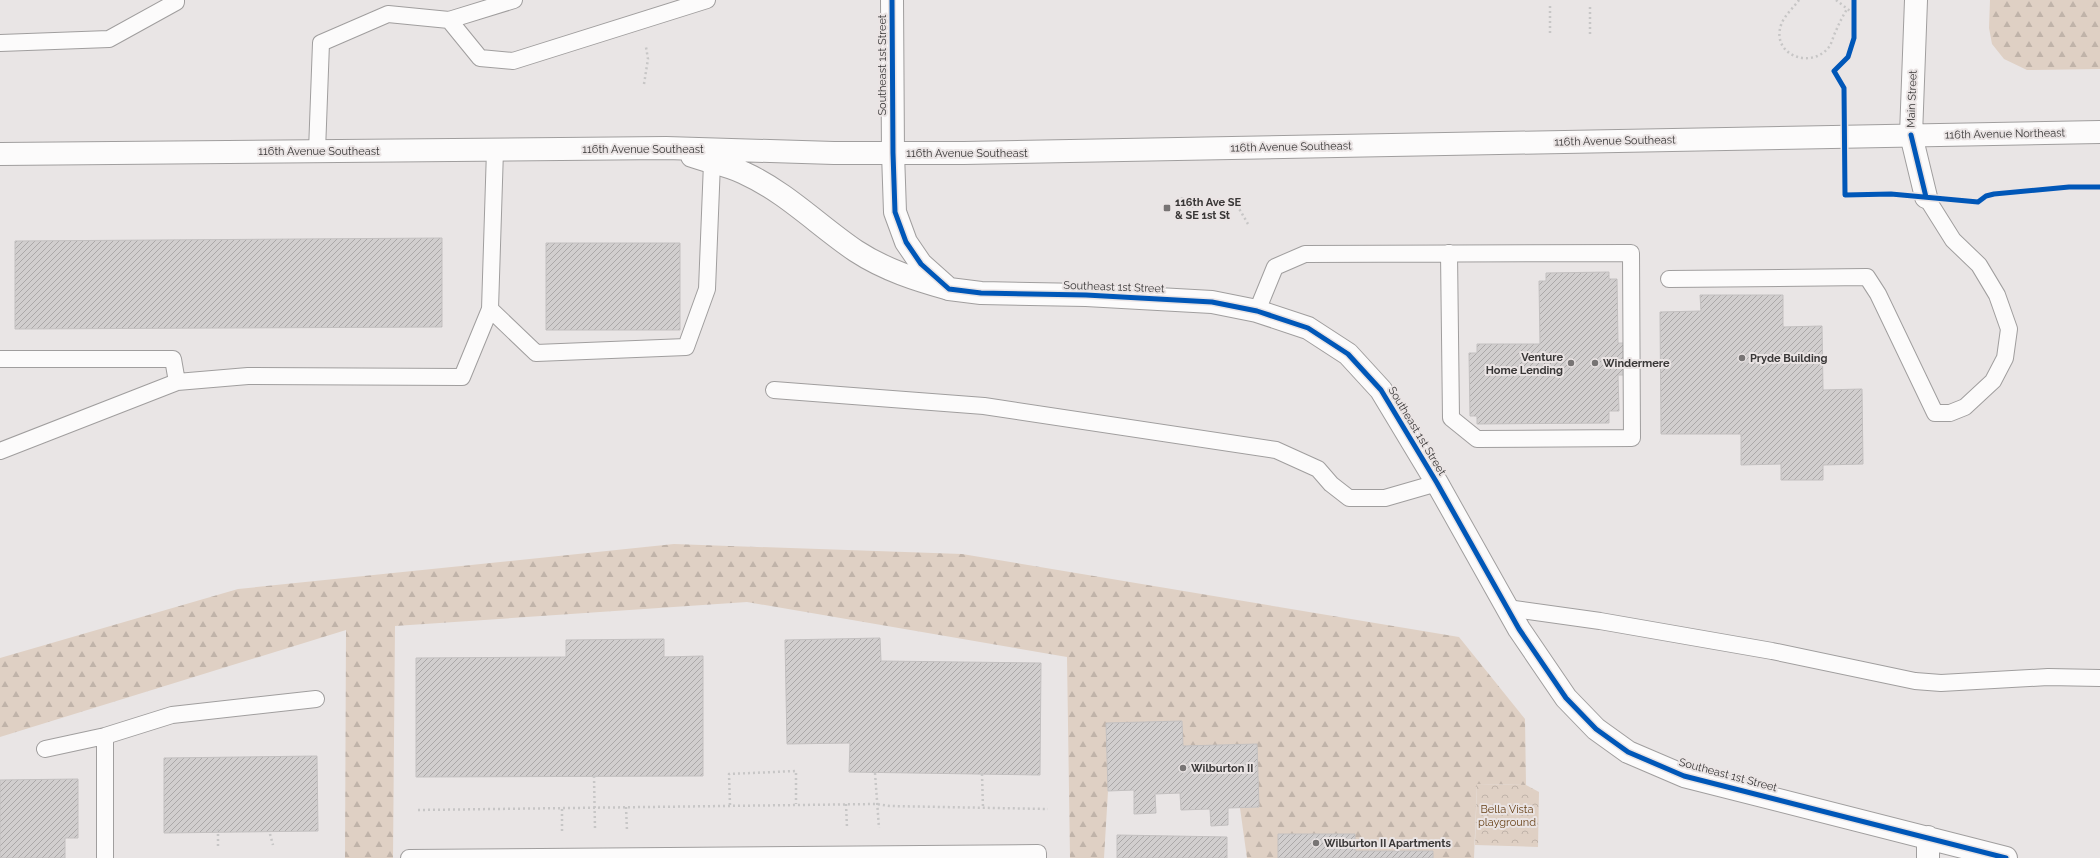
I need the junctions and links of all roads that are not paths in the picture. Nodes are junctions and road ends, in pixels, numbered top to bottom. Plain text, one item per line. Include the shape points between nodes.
1 (176, 0) edge
2 (514, 0) edge
3 (707, 0) edge
4 (892, 0) edge
5 (1916, 0) edge
6 (449, 20) junction
7 (0, 43) edge
8 (2100, 132) edge
9 (1911, 135) junction
10 (666, 148) junction
11 (495, 150) junction
12 (316, 151) junction
13 (892, 153) junction
14 (0, 154) edge
15 (712, 163) junction
16 (1926, 197) joint
17 (1449, 253) junction
18 (1669, 279) dead end
19 (949, 289) junction
20 (490, 309) junction
21 (1257, 311) junction
22 (0, 359) edge
23 (177, 382) junction
24 (774, 390) dead end
25 (0, 451) edge
26 (1437, 483) junction
27 (1507, 608) junction
28 (2100, 678) edge
29 (316, 699) dead end
30 (105, 736) junction
31 (45, 749) dead end
32 (1928, 848) edge
33 (105, 858) edge
34 (410, 858) edge
35 (1038, 858) edge
36 (2006, 858) edge

1 - 7 lane via 109,39
2 - 6 lane
3 - 6 lane via 513,61 480,58
4 - 13 main road, Southeast 1st Street
5 - 9 main road, Main Street
6 - 12 lane via 388,14 321,43
8 - 9 main road, 116th Avenue Northeast
9 - 13 main road, 116th Avenue Southeast via 1070,152
9 - 16 main road, Main Street
10 - 11 main road, 116th Avenue Southeast
10 - 13 main road, 116th Avenue Southeast
10 - 15 main road
11 - 12 main road, 116th Avenue Southeast
11 - 20 lane
12 - 14 main road, 116th Avenue Southeast
13 - 19 main road, Southeast 1st Street via 895,212 906,242 921,264
15 - 19 main road via 744,172 779,192 857,251 880,265
15 - 20 lane via 707,289 686,347 536,353
16 - 18 lane via 1953,240 1979,265 1997,295 2009,329 2005,358 1993,381 1965,407 1950,412 1935,412 1878,294 1867,278
17 - 17 lane via 1631,252 1632,438 1477,439 1451,418
17 - 21 lane via 1305,254 1275,267
19 - 21 main road, Southeast 1st Street via 981,294 1086,295 1197,302
20 - 23 lane via 462,377 248,376
21 - 26 main road, Southeast 1st Street via 1308,328 1348,354 1381,390
22 - 23 lane via 173,359
23 - 25 lane
24 - 26 lane via 984,406 1276,450 1318,469 1331,484 1349,498 1385,498
26 - 27 main road, Southeast 1st Street
27 - 28 lane via 1600,621 1772,651 1915,681 1941,683 2048,677
27 - 32 main road, Southeast 1st Street via 1566,698 1596,730 1628,752 1684,776
29 - 30 lane via 172,715
30 - 31 lane
30 - 33 lane
32 - 36 main road, Southeast 1st Street
34 - 35 lane via 1038,853

